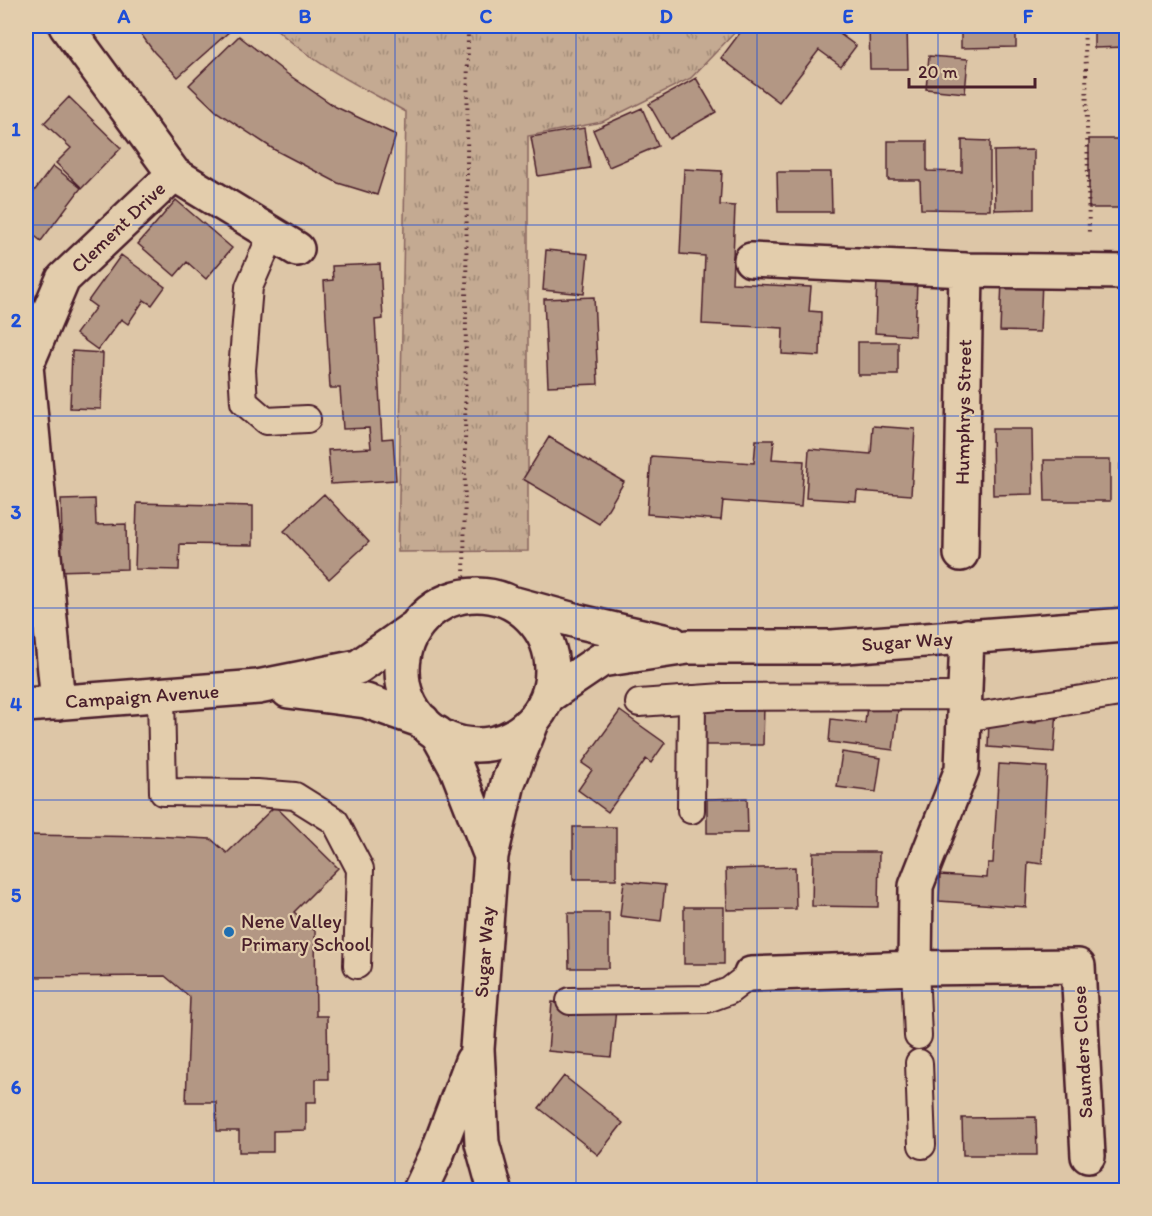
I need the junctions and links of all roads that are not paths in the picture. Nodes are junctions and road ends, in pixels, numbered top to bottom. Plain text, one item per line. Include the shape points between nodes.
1 (66, 26) edge
2 (174, 174) junction
3 (285, 241) joint
4 (751, 260) dead end
5 (966, 270) junction
6 (1126, 272) edge
7 (307, 419) dead end
8 (961, 554) dead end
9 (513, 603) junction
10 (1126, 625) edge
11 (416, 627) junction
12 (967, 636) junction
13 (688, 647) junction
14 (258, 687) junction
15 (1126, 692) edge
16 (161, 695) junction
17 (692, 699) junction
18 (58, 703) junction
19 (639, 703) dead end
20 (26, 705) edge
21 (964, 707) junction
22 (541, 708) junction
23 (430, 727) junction
24 (691, 810) dead end
25 (491, 856) junction
26 (357, 965) dead end
27 (915, 968) junction
28 (751, 974) joint
29 (570, 1001) dead end
30 (918, 1035) dead end
31 (477, 1049) junction
32 (919, 1063) dead end
33 (922, 1145) dead end
34 (1088, 1156) dead end
35 (420, 1191) edge
36 (495, 1191) edge

1 - 2 street, Clement Drive
2 - 3 street, Clement Drive
2 - 18 street, Clement Drive via 63,279 26,366
3 - 7 lane via 249,287 242,370 244,402 266,422
4 - 5 street
5 - 6 street
5 - 8 street, Humphrys Street
9 - 11 street via 489,596 464,595 429,612
9 - 13 street, Sugar Way
9 - 22 street via 530,616 550,651 552,672
10 - 12 street, Sugar Way
11 - 14 street, Campaign Avenue via 358,667
11 - 23 street via 402,665 404,687 412,707
12 - 13 street, Sugar Way via 832,646
12 - 21 street
13 - 22 street, Sugar Way via 601,660
14 - 16 street, Campaign Avenue
14 - 23 street, Campaign Avenue via 366,701
15 - 21 lane
16 - 18 street, Campaign Avenue
16 - 26 lane via 163,792 295,796 335,821 360,869
17 - 19 lane
17 - 21 lane via 734,697
17 - 24 lane
18 - 20 street, Campaign Avenue
21 - 27 street via 962,769 916,886
22 - 23 street via 518,734 498,742 456,742
22 - 25 street, Sugar Way via 507,783
23 - 25 street, Sugar Way via 457,769
25 - 31 street, Sugar Way
27 - 28 street, Saunders Close
27 - 30 lane
27 - 34 street, Saunders Close via 1077,966
28 - 29 lane via 729,992 707,999
31 - 35 street, Sugar Way
31 - 36 street, Sugar Way via 482,1143
32 - 33 lane

